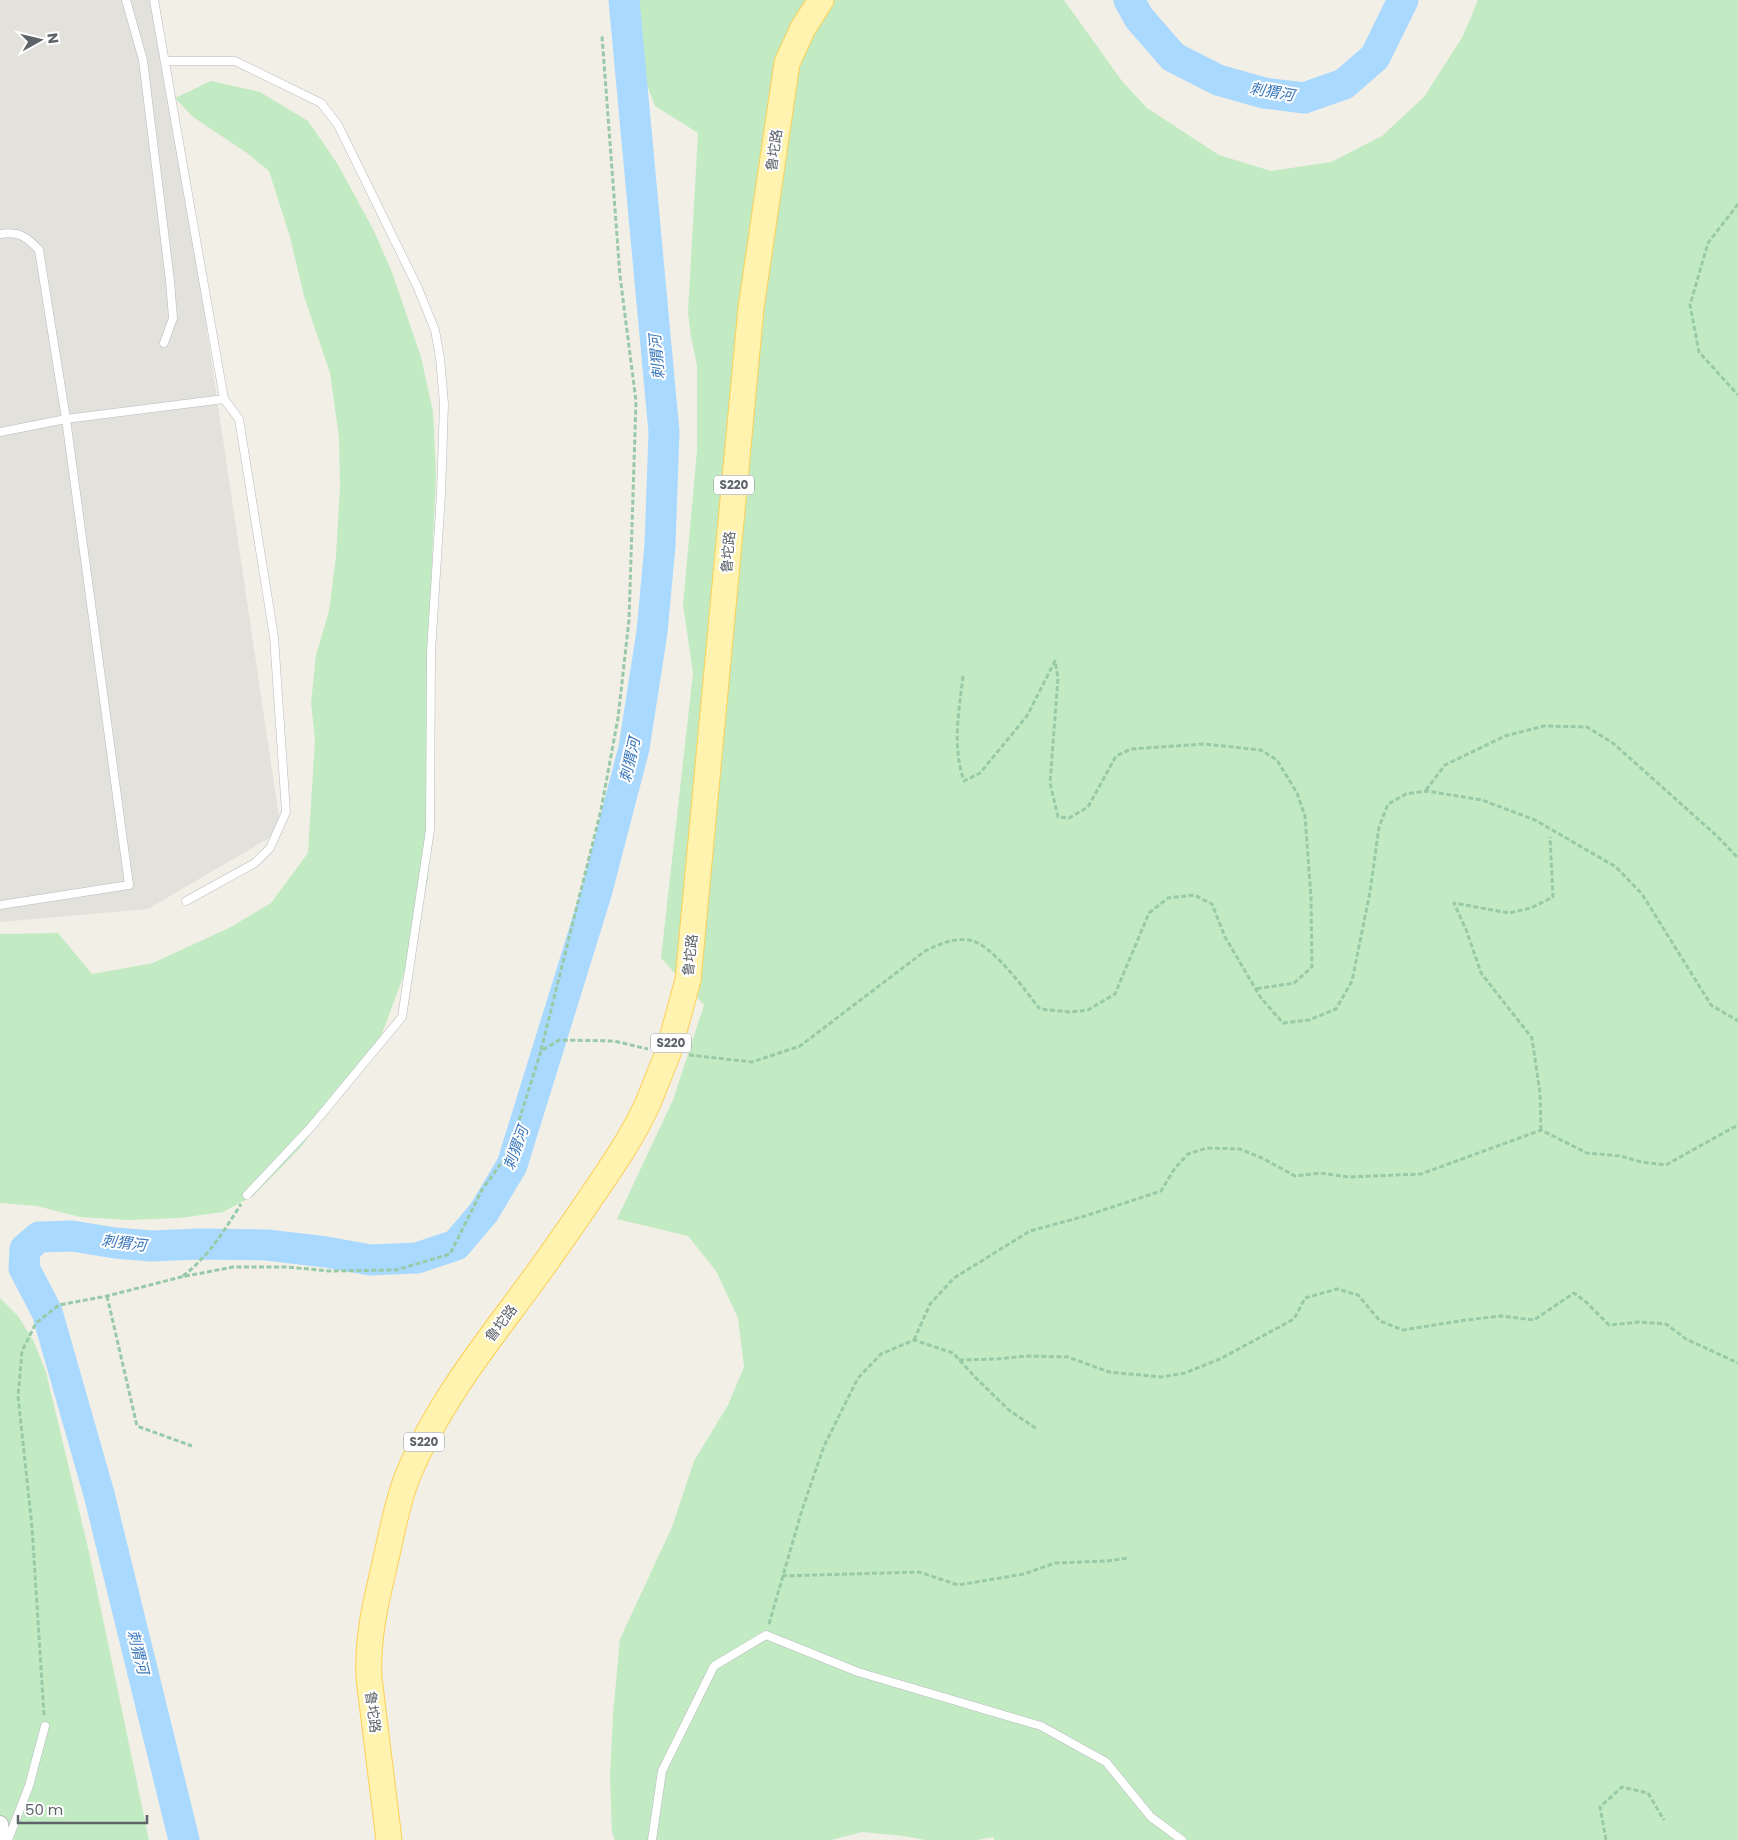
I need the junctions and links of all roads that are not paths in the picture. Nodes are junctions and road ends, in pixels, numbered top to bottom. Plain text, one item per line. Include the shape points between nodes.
1 (126, 0) edge
2 (154, 0) edge
3 (821, 0) edge
4 (166, 61) junction
5 (0, 234) edge
6 (164, 343) dead end
7 (224, 399) junction
8 (66, 419) junction
9 (0, 432) edge
10 (186, 901) dead end
11 (0, 905) edge
12 (247, 1195) road end
13 (45, 1726) road end
14 (0, 1824) edge
15 (2, 1840) edge
16 (8, 1840) edge
17 (389, 1840) edge
18 (652, 1840) edge
19 (1182, 1840) edge

1 - 6 lane via 143,60 170,281 173,318
2 - 4 lane
3 - 17 main road, 鲁坨路 / S220, bridge via 803,28 787,63 751,308 688,980 668,1053 648,1103 620,1154 554,1252 460,1378 418,1453 400,1497 372,1619 368,1660
4 - 7 lane
4 - 12 lane via 235,61 321,103 338,125 421,295 435,330 444,404 431,652 430,830 402,1018 311,1127
5 - 8 lane via 26,236 40,250
7 - 8 lane
7 - 10 lane via 239,419 274,637 286,812 270,848 256,864
8 - 9 lane
8 - 11 lane via 129,885
13 - 16 lane via 29,1786
14 - 15 street
18 - 19 lane via 662,1771 714,1666 766,1634 858,1672 1041,1726 1106,1762 1151,1817

